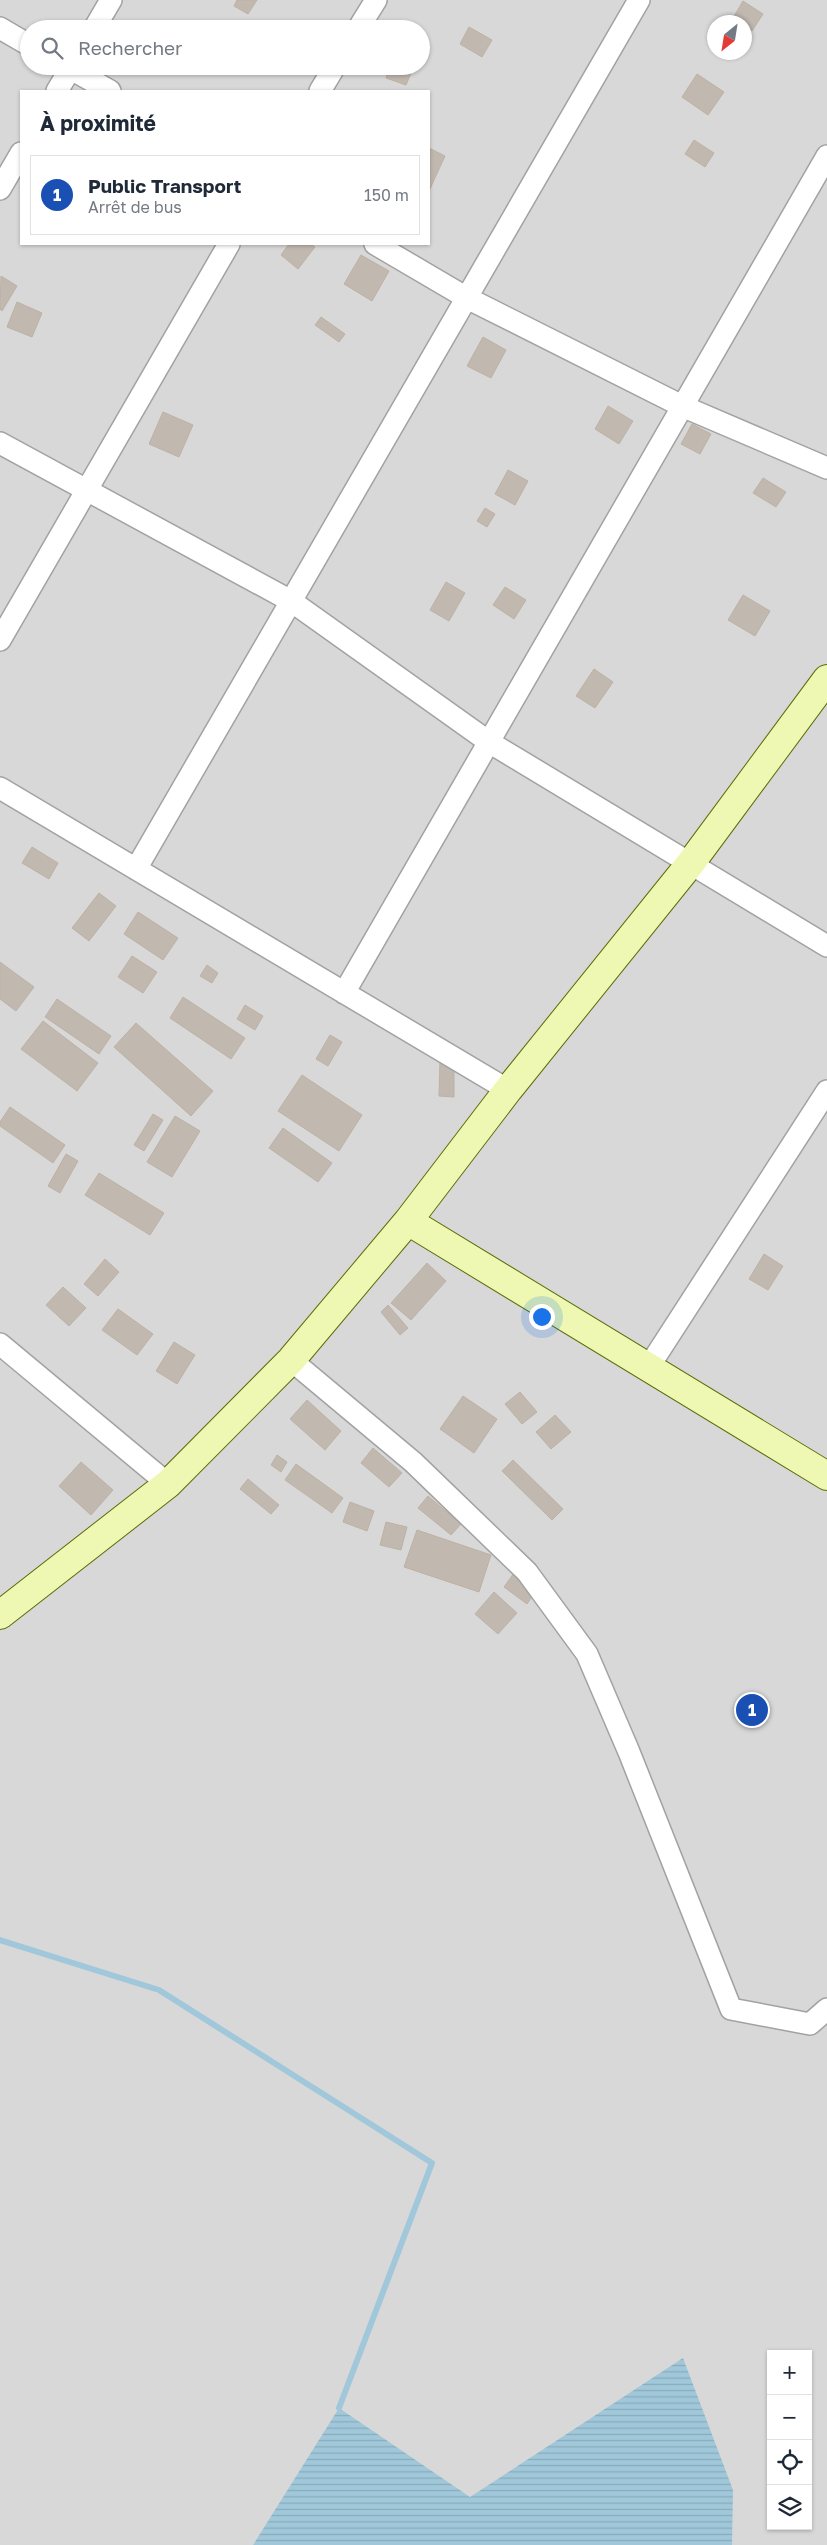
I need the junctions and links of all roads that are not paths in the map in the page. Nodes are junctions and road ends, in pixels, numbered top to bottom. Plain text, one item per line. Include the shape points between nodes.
1 (111, 0) edge
2 (376, 0) edge
3 (639, 0) edge
4 (99, 20) edge
5 (364, 20) edge
6 (0, 28) edge
7 (20, 40) edge
8 (65, 75) edge
9 (83, 75) edge
10 (330, 75) edge
11 (58, 90) edge
12 (108, 90) edge
13 (321, 90) edge
14 (20, 155) edge
15 (827, 156) edge
16 (0, 189) edge
17 (228, 245) edge
18 (376, 245) edge
19 (467, 298) junction
20 (682, 406) junction
21 (0, 443) edge
22 (827, 468) edge
23 (86, 491) junction
24 (291, 601) junction
25 (0, 640) edge
26 (827, 679) edge
27 (489, 742) junction
28 (0, 788) edge
29 (690, 864) junction
30 (136, 868) junction
31 (827, 946) edge
32 (344, 993) junction
33 (508, 1090) junction
34 (827, 1092) edge
35 (408, 1221) junction
36 (0, 1344) edge
37 (291, 1360) junction
38 (648, 1368) junction
39 (827, 1476) edge
40 (168, 1484) junction
41 (3, 1608) edge
42 (827, 2009) edge

1 - 4 street
2 - 5 street
3 - 19 street
6 - 7 street
8 - 11 street
9 - 12 street
10 - 13 street
14 - 16 street
15 - 20 street
17 - 23 street
18 - 19 street
19 - 20 street
19 - 24 street
20 - 22 street
20 - 27 street
21 - 23 street
23 - 24 street
23 - 25 street
24 - 27 street
24 - 30 street
26 - 29 main road
27 - 29 street
27 - 32 street
28 - 30 street
29 - 31 street
29 - 33 main road
30 - 32 street
32 - 33 street
33 - 35 main road
34 - 38 street
35 - 37 main road
35 - 38 main road
36 - 40 street
37 - 40 main road
37 - 42 street via 414,1462 527,1572 587,1654 731,2009 810,2024
38 - 39 main road
40 - 41 main road

